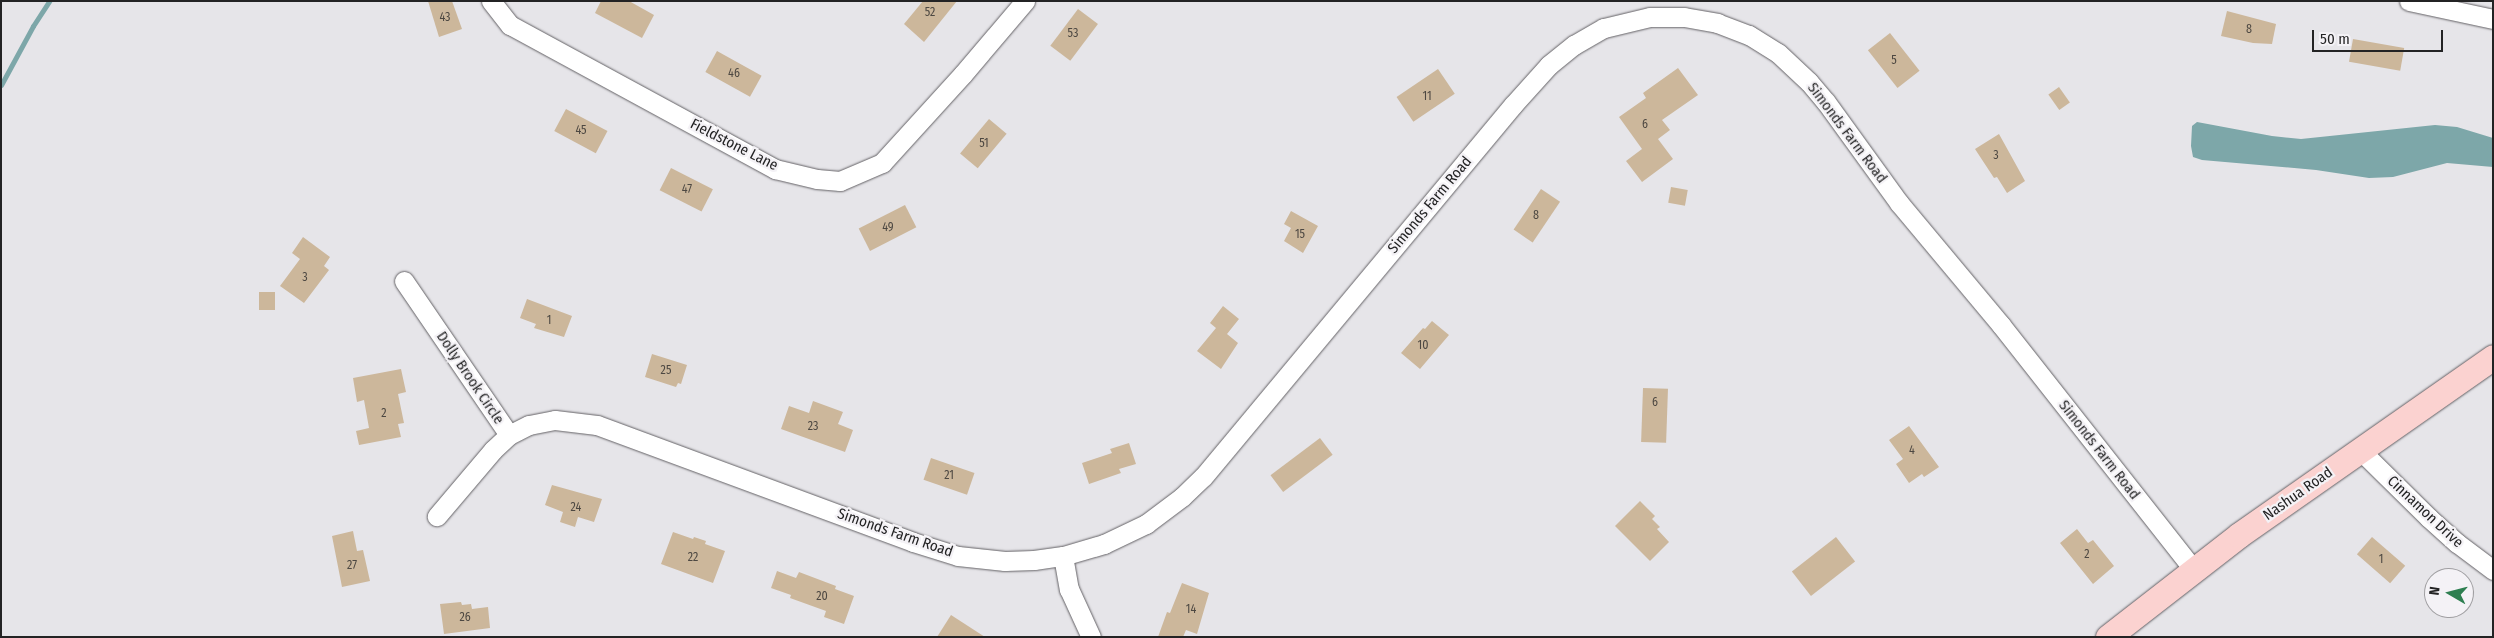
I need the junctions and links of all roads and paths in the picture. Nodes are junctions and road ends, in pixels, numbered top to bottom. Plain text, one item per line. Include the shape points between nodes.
1 (491, 1) edge
2 (1025, 1) edge
3 (2409, 1) edge
4 (2493, 19) edge
5 (404, 281) dead end
6 (2493, 357) edge
7 (509, 435) junction
8 (2360, 450) junction
9 (437, 516) dead end
10 (1063, 556) junction
11 (2194, 570) junction
12 (2493, 570) edge
13 (1091, 637) edge
14 (2108, 637) edge

1 - 2 street, Fieldstone Lane via 510,25 775,169 840,181 882,163
3 - 4 street
5 - 7 street, Dolly Brook Circle
6 - 8 main road, Nashua Road
7 - 9 street, Dolly Brook Circle
7 - 10 street, Simonds Farm Road via 542,422 583,422 947,553 1005,561
8 - 11 main road, Nashua Road
8 - 12 street, Cinnamon Drive via 2429,518
10 - 11 street, Simonds Farm Road via 1114,540 1146,524 1203,477 1549,65 1574,45 1604,28 1635,20 1668,17 1717,23 1749,35 1778,53 1809,82 1899,203 2001,325
10 - 13 street via 1069,589
11 - 14 main road, Nashua Road

